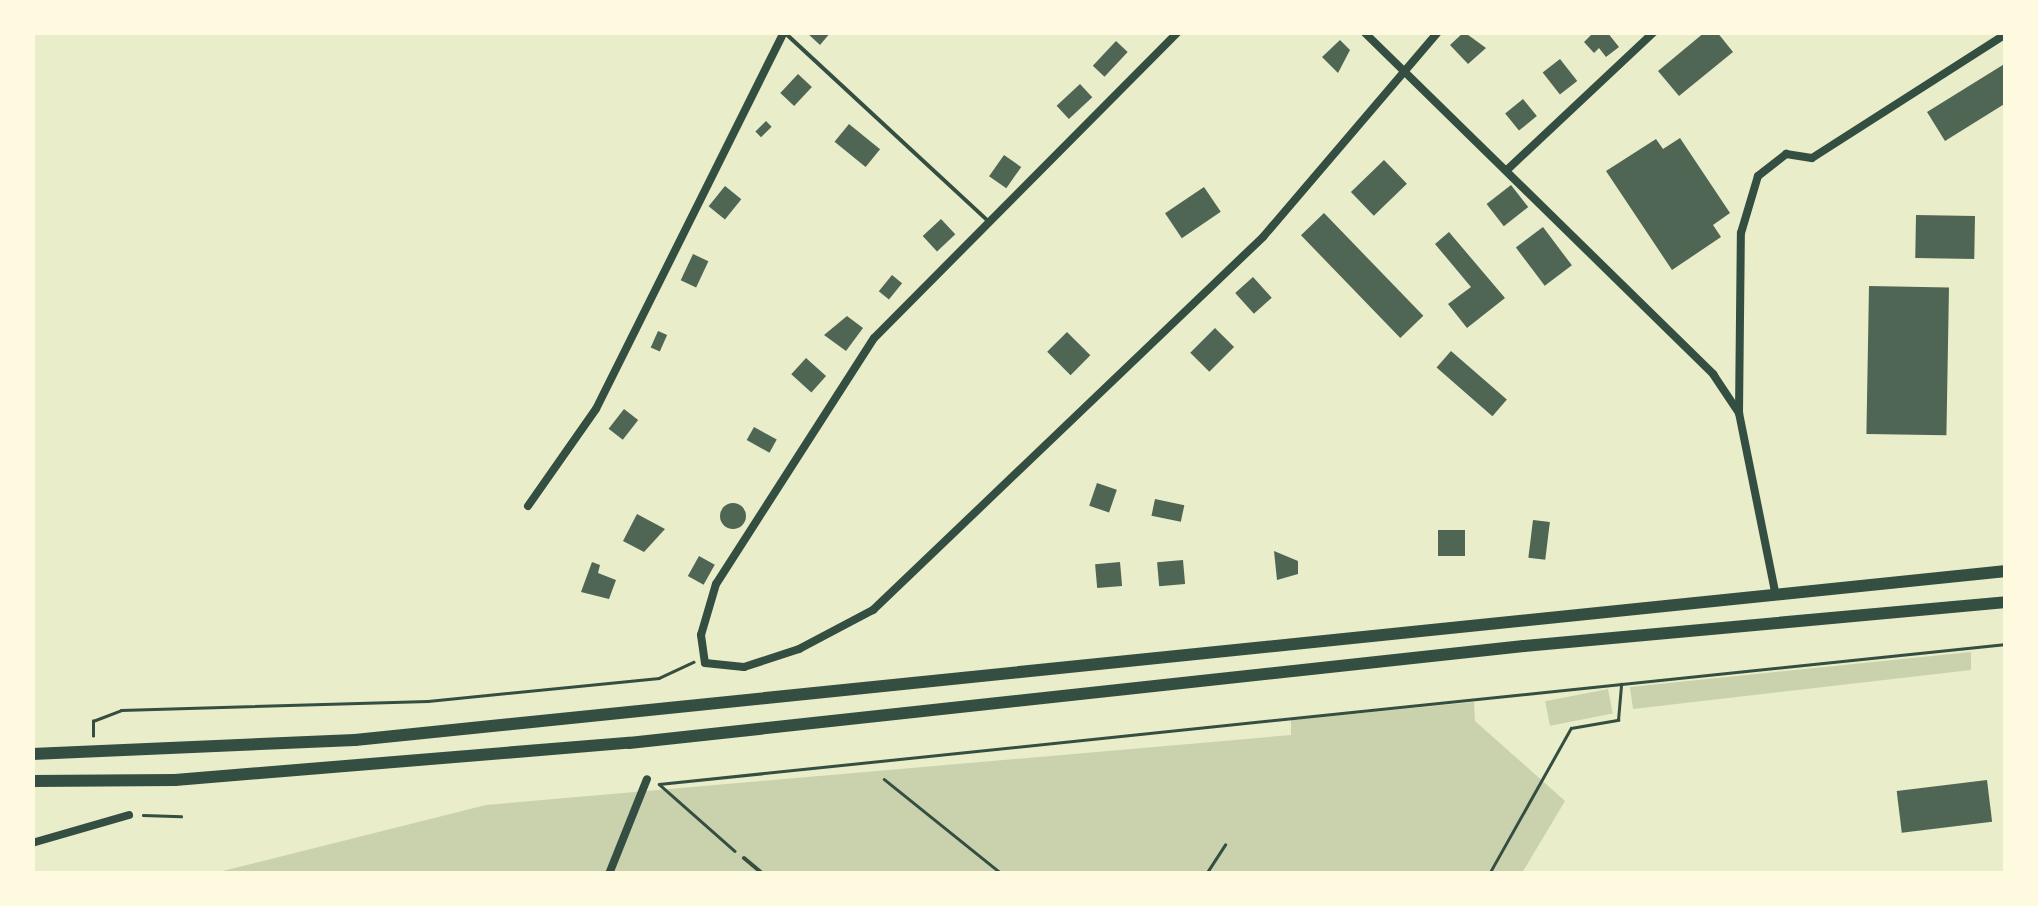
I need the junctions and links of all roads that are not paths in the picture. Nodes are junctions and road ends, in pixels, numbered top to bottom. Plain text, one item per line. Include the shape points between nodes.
1 (784, 32) edge
2 (1178, 32) edge
3 (1364, 32) edge
4 (1438, 32) edge
5 (1654, 32) edge
6 (2006, 34) edge
7 (1410, 72) junction
8 (1508, 169) junction
9 (988, 221) junction
10 (1739, 413) junction
11 (528, 506) dead end
12 (2006, 571) edge
13 (1775, 591) junction
14 (2006, 602) edge
15 (32, 754) edge
16 (647, 779) road end
17 (32, 782) edge
18 (129, 815) road end
19 (32, 843) edge
20 (744, 858) road end
21 (608, 874) edge
22 (763, 874) edge

1 - 9 lane
1 - 11 street via 596,409
2 - 9 street
3 - 7 street
4 - 7 street
5 - 8 street
6 - 10 street via 1812,158 1786,154 1758,176 1742,233
7 - 8 street
7 - 9 street via 1263,237 872,610 799,649 744,667 705,660 701,635 716,584 874,338
8 - 10 street via 1713,374
10 - 13 street
12 - 13 highway
13 - 15 highway via 355,740
14 - 17 highway via 1524,646 629,743 175,780
16 - 21 street
18 - 19 street
20 - 22 lane

